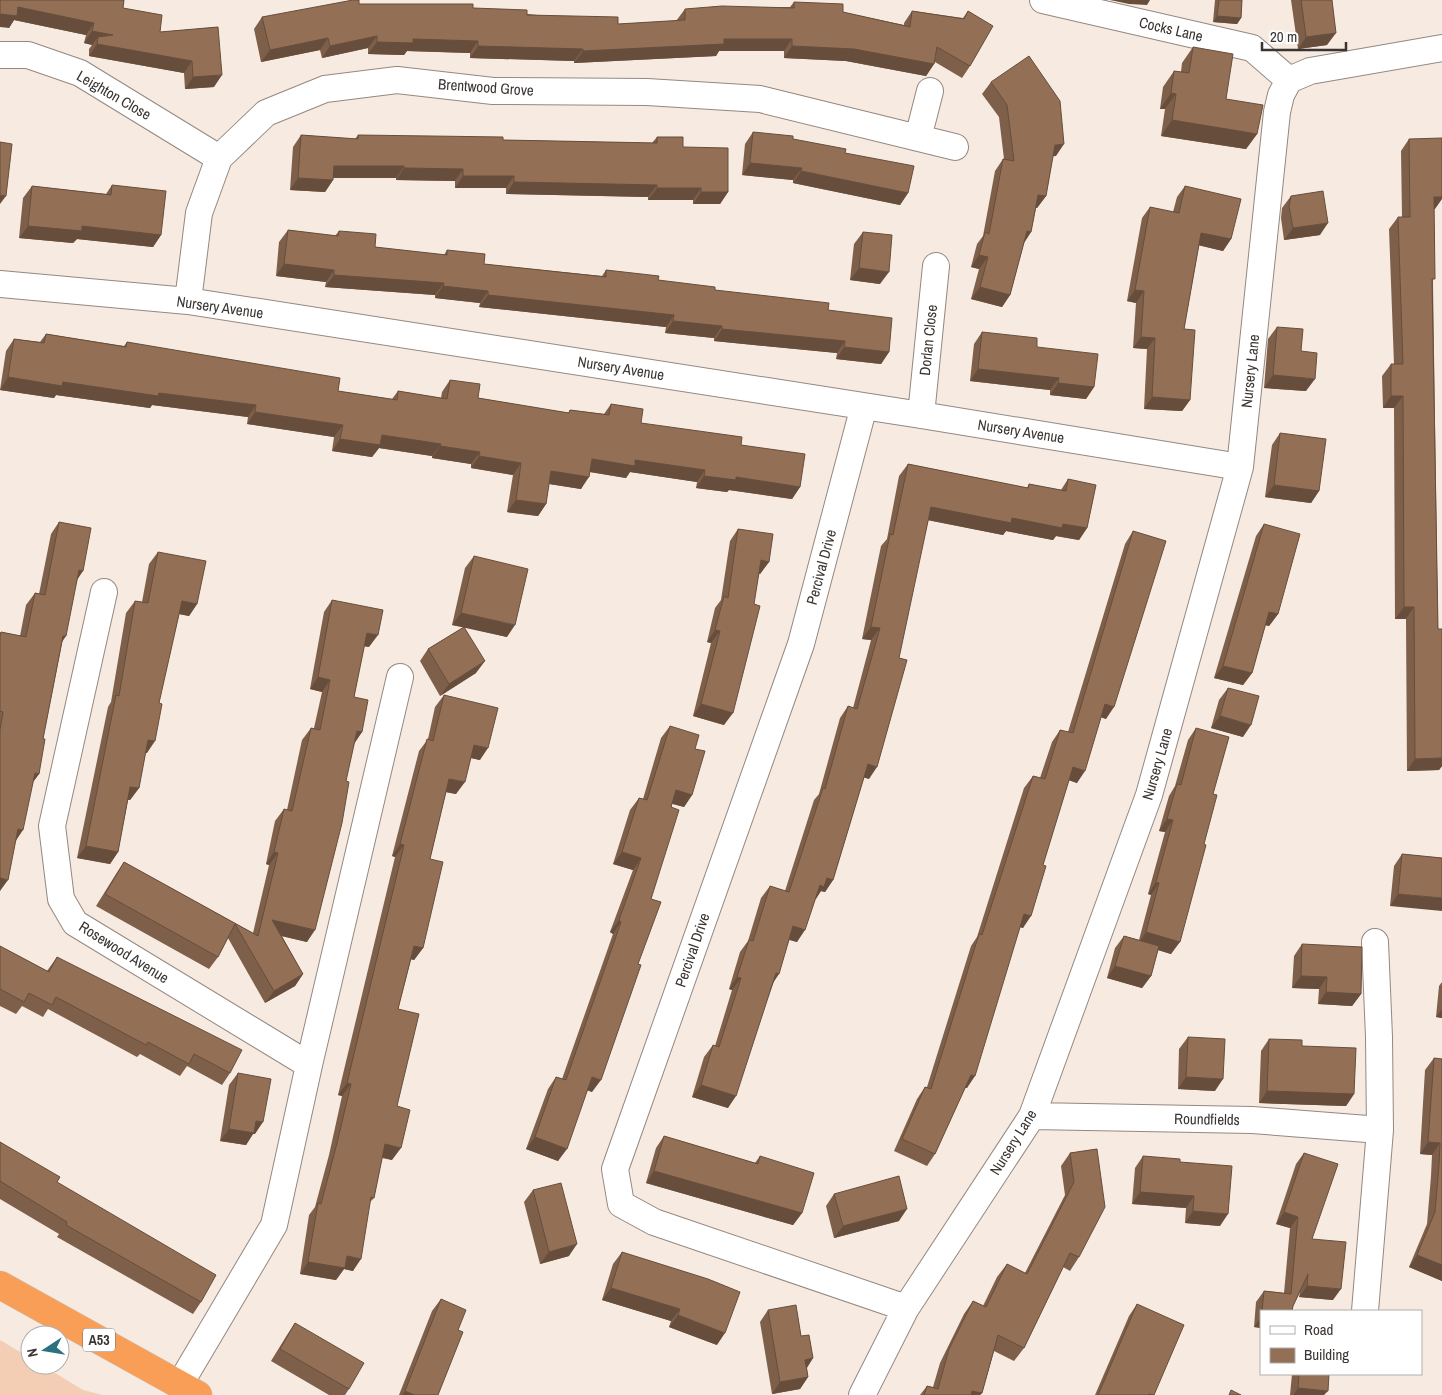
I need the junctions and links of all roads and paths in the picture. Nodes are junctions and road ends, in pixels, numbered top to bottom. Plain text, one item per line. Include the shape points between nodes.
1 (1043, 0) edge
2 (1442, 48) edge
3 (0, 55) edge
4 (1289, 80) junction
5 (930, 91) dead end
6 (918, 138) junction
7 (955, 146) dead end
8 (219, 158) junction
9 (936, 266) dead end
10 (0, 284) edge
11 (188, 301) junction
12 (864, 406) junction
13 (921, 415) junction
14 (1240, 467) junction
15 (104, 592) dead end
16 (400, 677) dead end
17 (1375, 942) dead end
18 (309, 1065) junction
19 (1032, 1116) junction
20 (1380, 1130) junction
21 (0, 1285) edge
22 (906, 1308) junction
23 (1365, 1310) edge
24 (189, 1389) edge
25 (862, 1395) edge

1 - 4 street, Cocks Lane via 1252,48
2 - 4 street via 1310,71
3 - 8 street, Leighton Close via 28,55 80,72
4 - 14 street, Nursery Lane via 1277,112
5 - 6 street
6 - 7 street, Brentwood Grove
6 - 8 street, Brentwood Grove via 760,99 647,92 493,91 397,80 325,89 266,114
8 - 11 street, Brentwood Grove via 199,213
9 - 13 street, Dorlan Close
10 - 11 street, Nursery Avenue
11 - 12 street, Nursery Avenue
12 - 13 street, Nursery Avenue
12 - 22 street, Percival Drive via 801,644 615,1169 621,1204 654,1222
13 - 14 street, Nursery Avenue
14 - 19 street, Nursery Lane via 1149,794
15 - 18 street, Rosewood Avenue via 52,826 61,899 75,923
16 - 18 street
17 - 20 street
18 - 24 street via 274,1225
19 - 20 street, Roundfields via 1252,1120
19 - 22 street, Nursery Lane
20 - 23 street
21 - 24 highway, A53
22 - 25 street, Nursery Lane

